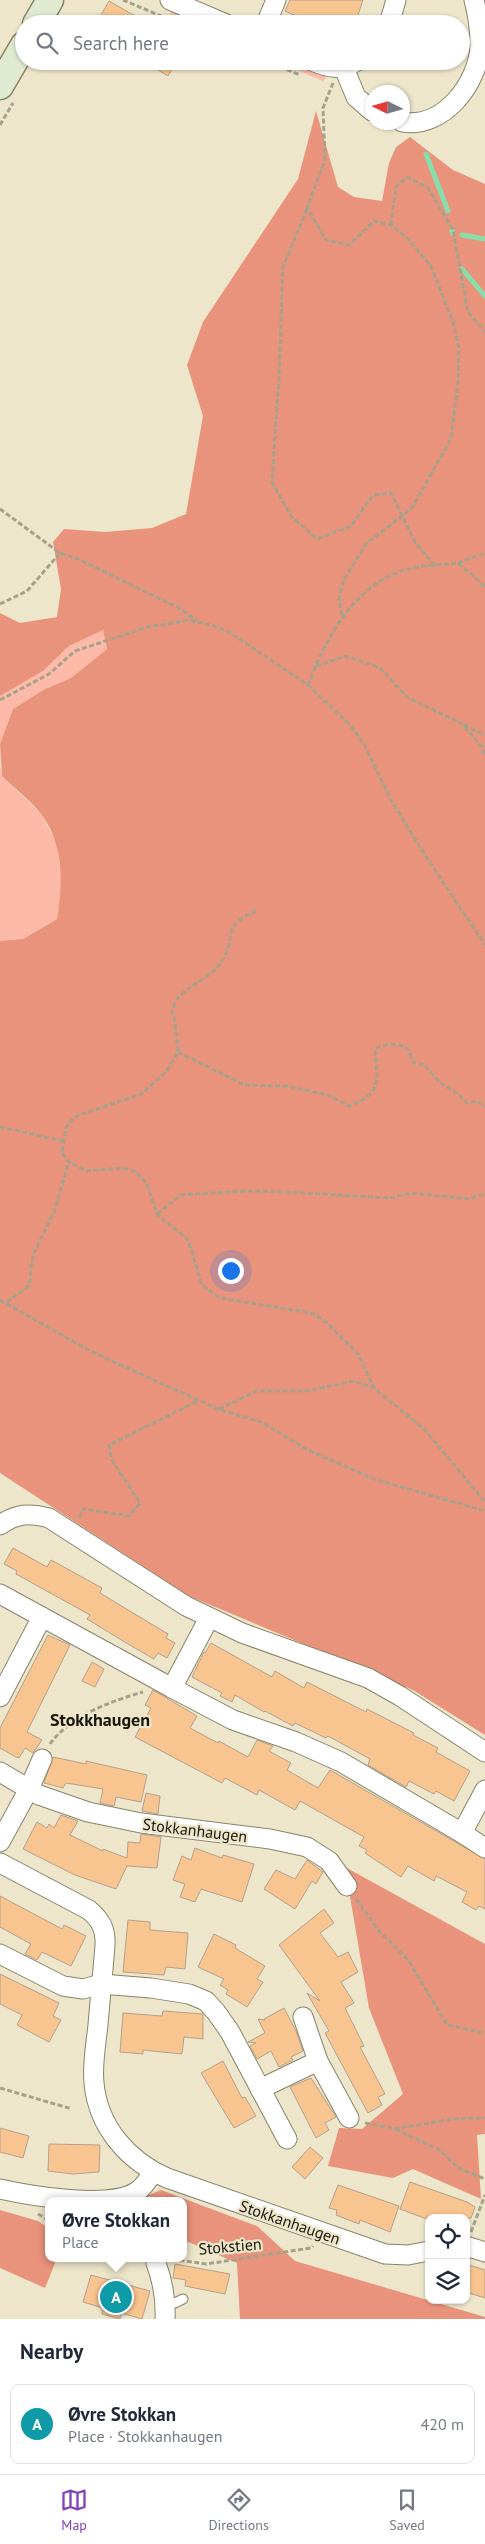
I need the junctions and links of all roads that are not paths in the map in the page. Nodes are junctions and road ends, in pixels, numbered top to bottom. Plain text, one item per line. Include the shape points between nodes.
1 (50, 0) edge
2 (276, 0) edge
3 (396, 0) edge
4 (474, 0) edge
5 (167, 9) edge
6 (41, 15) edge
7 (191, 15) edge
8 (270, 15) edge
9 (392, 15) edge
10 (15, 60) edge
11 (352, 70) edge
12 (0, 86) edge
13 (365, 105) edge
14 (410, 122) edge
15 (0, 1525) edge
16 (0, 1594) edge
17 (42, 1617) junction
18 (209, 1618) junction
19 (165, 1684) junction
20 (0, 1697) edge
21 (485, 1752) edge
22 (42, 1759) road end
23 (0, 1772) edge
24 (29, 1790) junction
25 (485, 1790) edge
26 (462, 1833) junction
27 (0, 1842) edge
28 (485, 1848) edge
29 (0, 1863) edge
30 (347, 1886) road end
31 (0, 1954) edge
32 (102, 1984) junction
33 (303, 2017) dead end
34 (318, 2061) junction
35 (260, 2089) junction
36 (349, 2118) road end
37 (287, 2139) dead end
38 (153, 2172) junction
39 (0, 2189) edge
40 (47, 2197) edge
41 (119, 2197) edge
42 (425, 2252) edge
43 (156, 2263) road end
44 (171, 2307) edge

1 - 6 main road
2 - 8 street
3 - 9 street
4 - 14 street via 480,47 466,88 440,114 425,121
5 - 7 street
10 - 12 main road
11 - 13 street via 356,97
15 - 18 street via 16,1516 49,1518 156,1589
16 - 17 street
17 - 19 street
17 - 20 street
18 - 19 street
18 - 21 street via 368,1678
19 - 26 street via 233,1720 341,1762
22 - 24 street
23 - 24 street, Stokkanhaugen
24 - 27 street
24 - 30 street, Stokkanhaugen via 75,1808 141,1823 298,1844 329,1861
25 - 26 street
26 - 28 street
29 - 32 street, Stokkanhaugen via 95,1916 106,1937
31 - 32 street via 63,1986 83,1989
32 - 35 street via 177,1991 206,2001 221,2019
32 - 38 street, Stokkanhaugen via 94,2068 98,2102 116,2140
33 - 34 street
34 - 35 street
34 - 36 street
35 - 37 street
38 - 41 street via 137,2192
38 - 42 street, Stokkanhaugen via 385,2254
39 - 40 street
43 - 44 street

